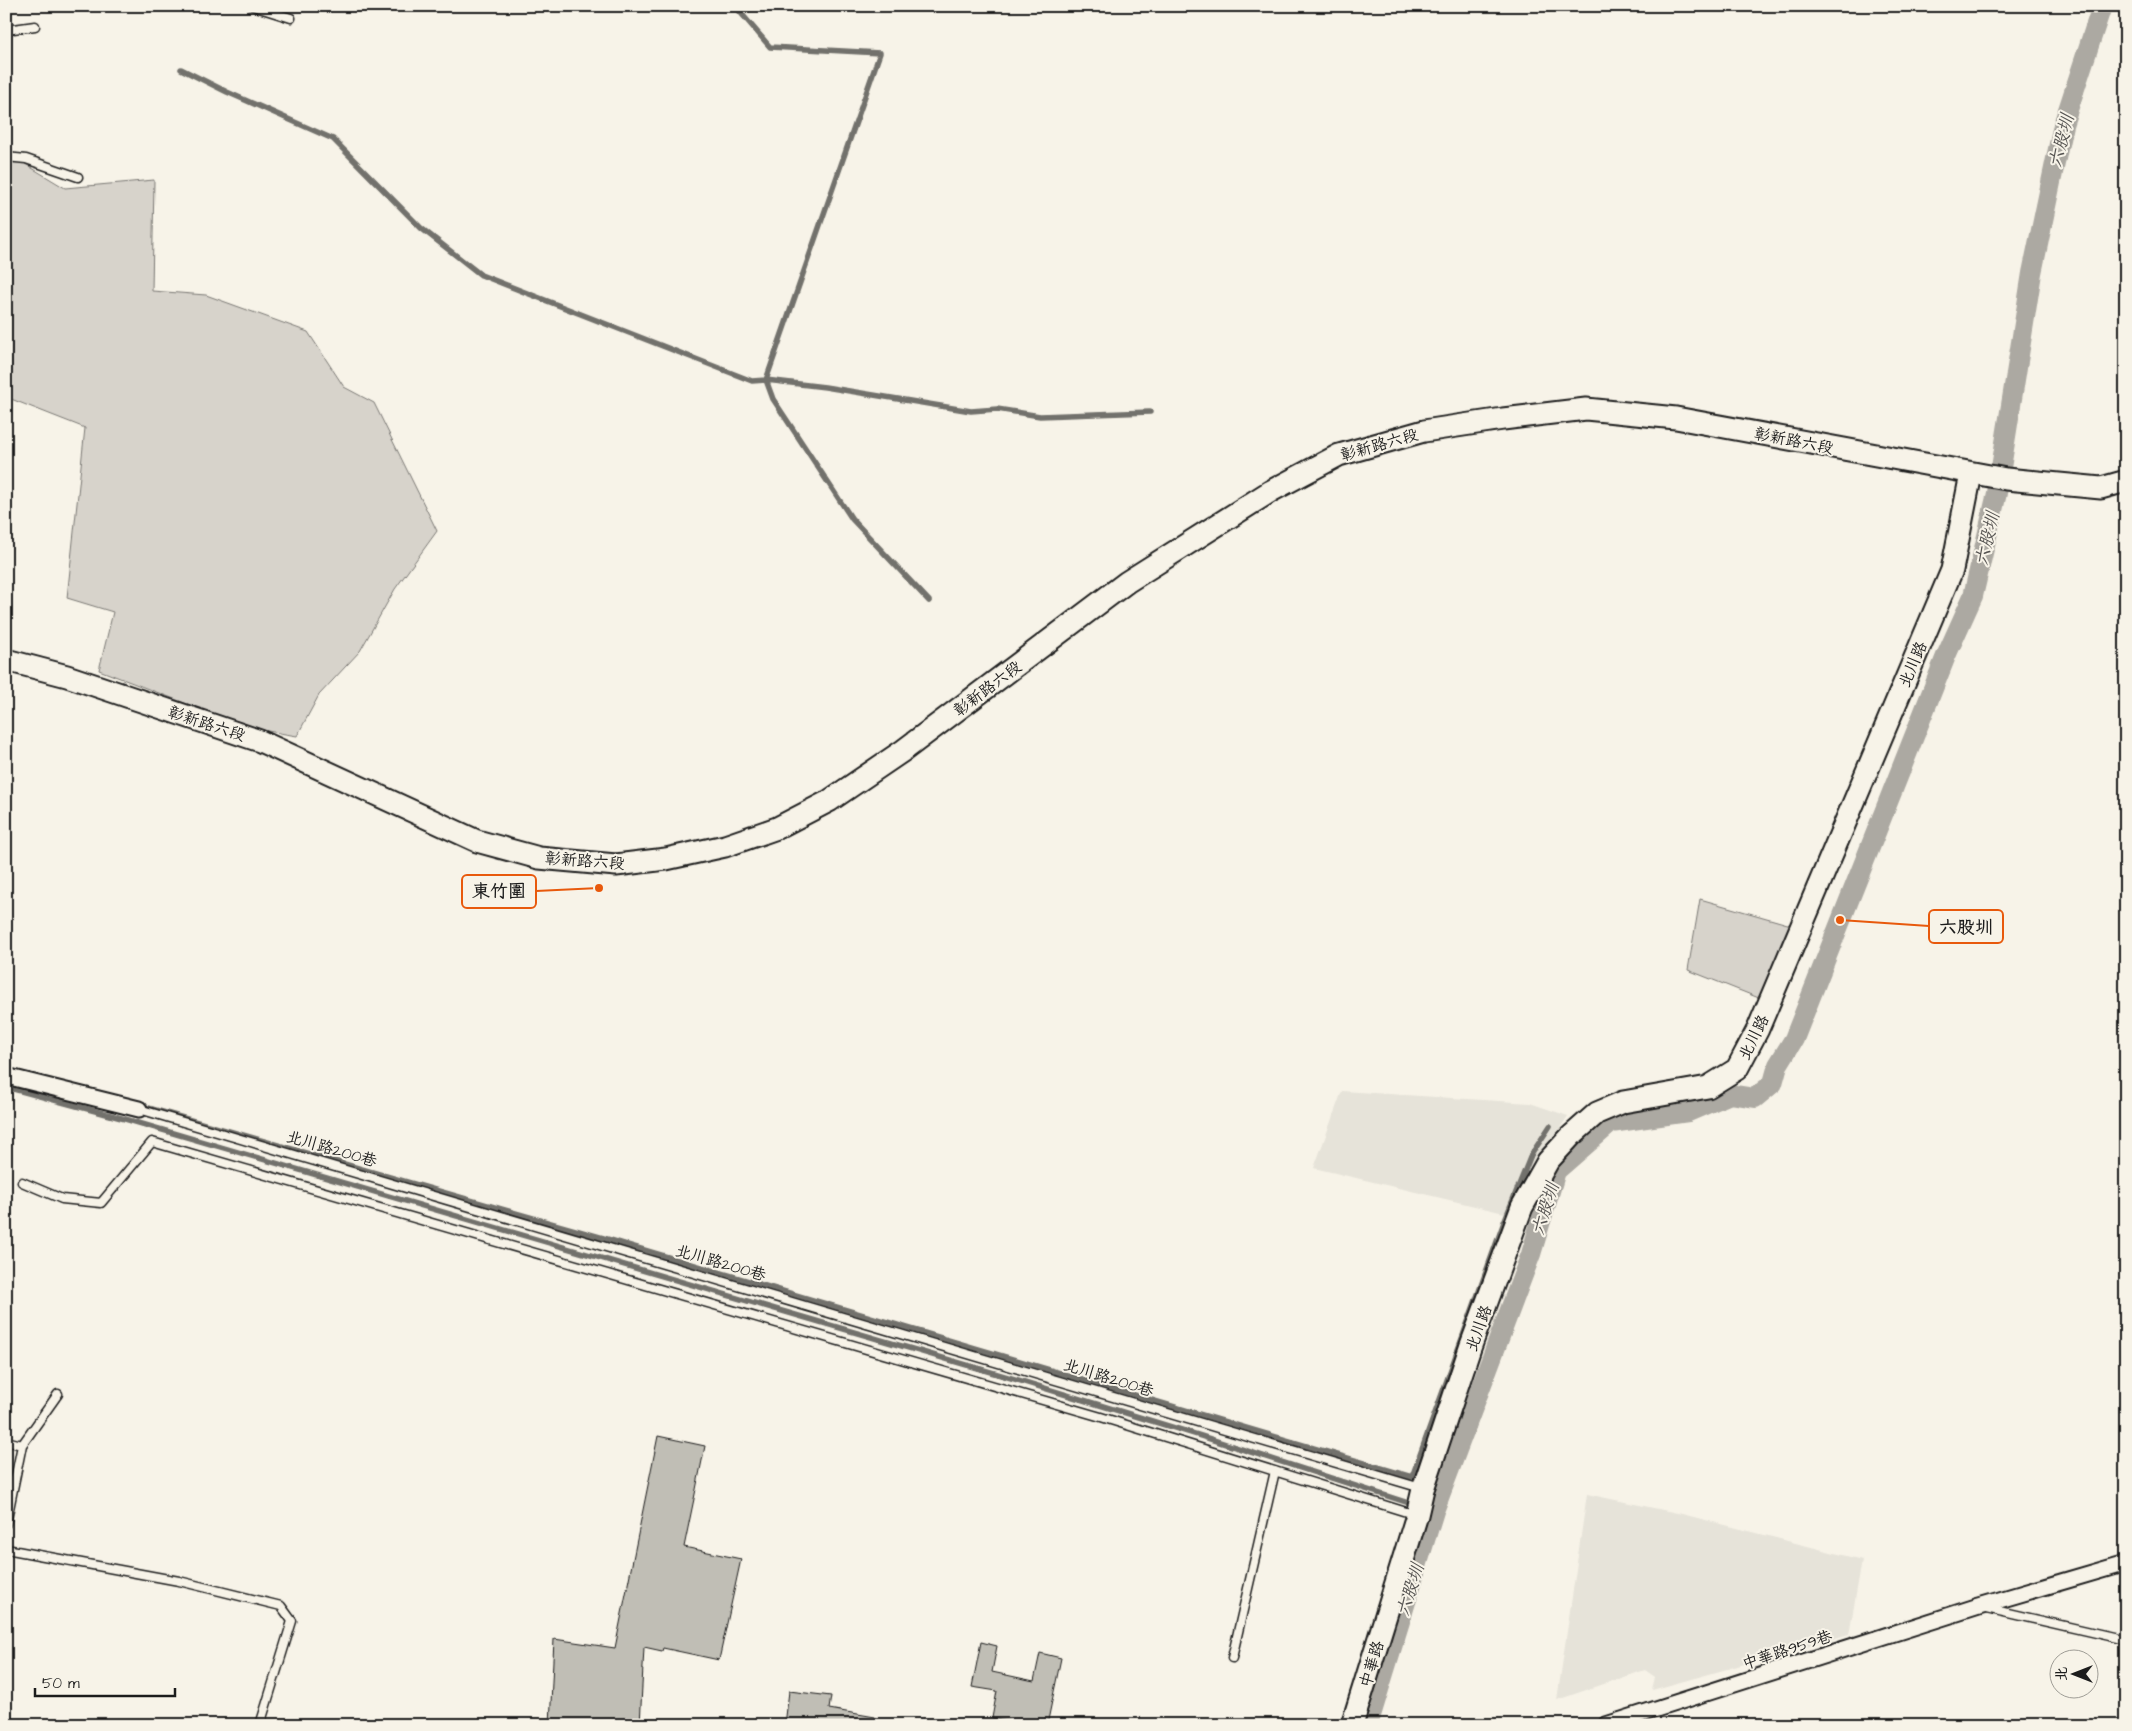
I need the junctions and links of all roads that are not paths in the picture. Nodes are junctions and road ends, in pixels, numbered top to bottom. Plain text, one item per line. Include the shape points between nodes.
1 (253, 6) edge
2 (291, 18) dead end
3 (35, 26) dead end
4 (6, 30) edge
5 (6, 157) edge
6 (78, 177) dead end
7 (1971, 474) junction
8 (2126, 481) edge
9 (6, 660) edge
10 (6, 1076) edge
11 (140, 1109) joint
12 (22, 1182) dead end
13 (58, 1394) dead end
14 (6, 1441) edge
15 (22, 1445) junction
16 (1276, 1471) junction
17 (1423, 1489) junction
18 (1417, 1515) junction
19 (6, 1524) edge
20 (6, 1549) edge
21 (2126, 1563) edge
22 (1979, 1606) junction
23 (2126, 1640) edge
24 (1232, 1658) dead end
25 (260, 1725) edge
26 (1352, 1725) edge
27 (1606, 1725) edge

1 - 2 lane
3 - 4 lane
5 - 6 lane via 26,159
7 - 8 street, 彰新路六段 via 2101,488
7 - 9 street, 彰新路六段 via 1676,418 1586,410 1424,431 1339,454 1271,491 1127,582 904,750 829,800 777,828 725,846 666,859 616,865 539,858 477,841 260,741 67,676
7 - 17 street, 北川路 via 1952,570 1758,1029 1737,1069 1708,1087 1623,1102 1597,1113 1548,1161 1522,1207
10 - 11 street, 北川路200巷
11 - 17 lane, 北川路200巷
12 - 16 lane via 62,1199 101,1203 152,1142 1101,1417
13 - 15 lane
14 - 15 lane
15 - 19 lane
16 - 18 lane
16 - 24 lane
17 - 18 street, 中華路
18 - 26 street, 中華路
20 - 25 lane via 179,1581 281,1606 292,1621
21 - 22 street, 中華路959巷
22 - 23 lane
22 - 27 street, 中華路959巷

